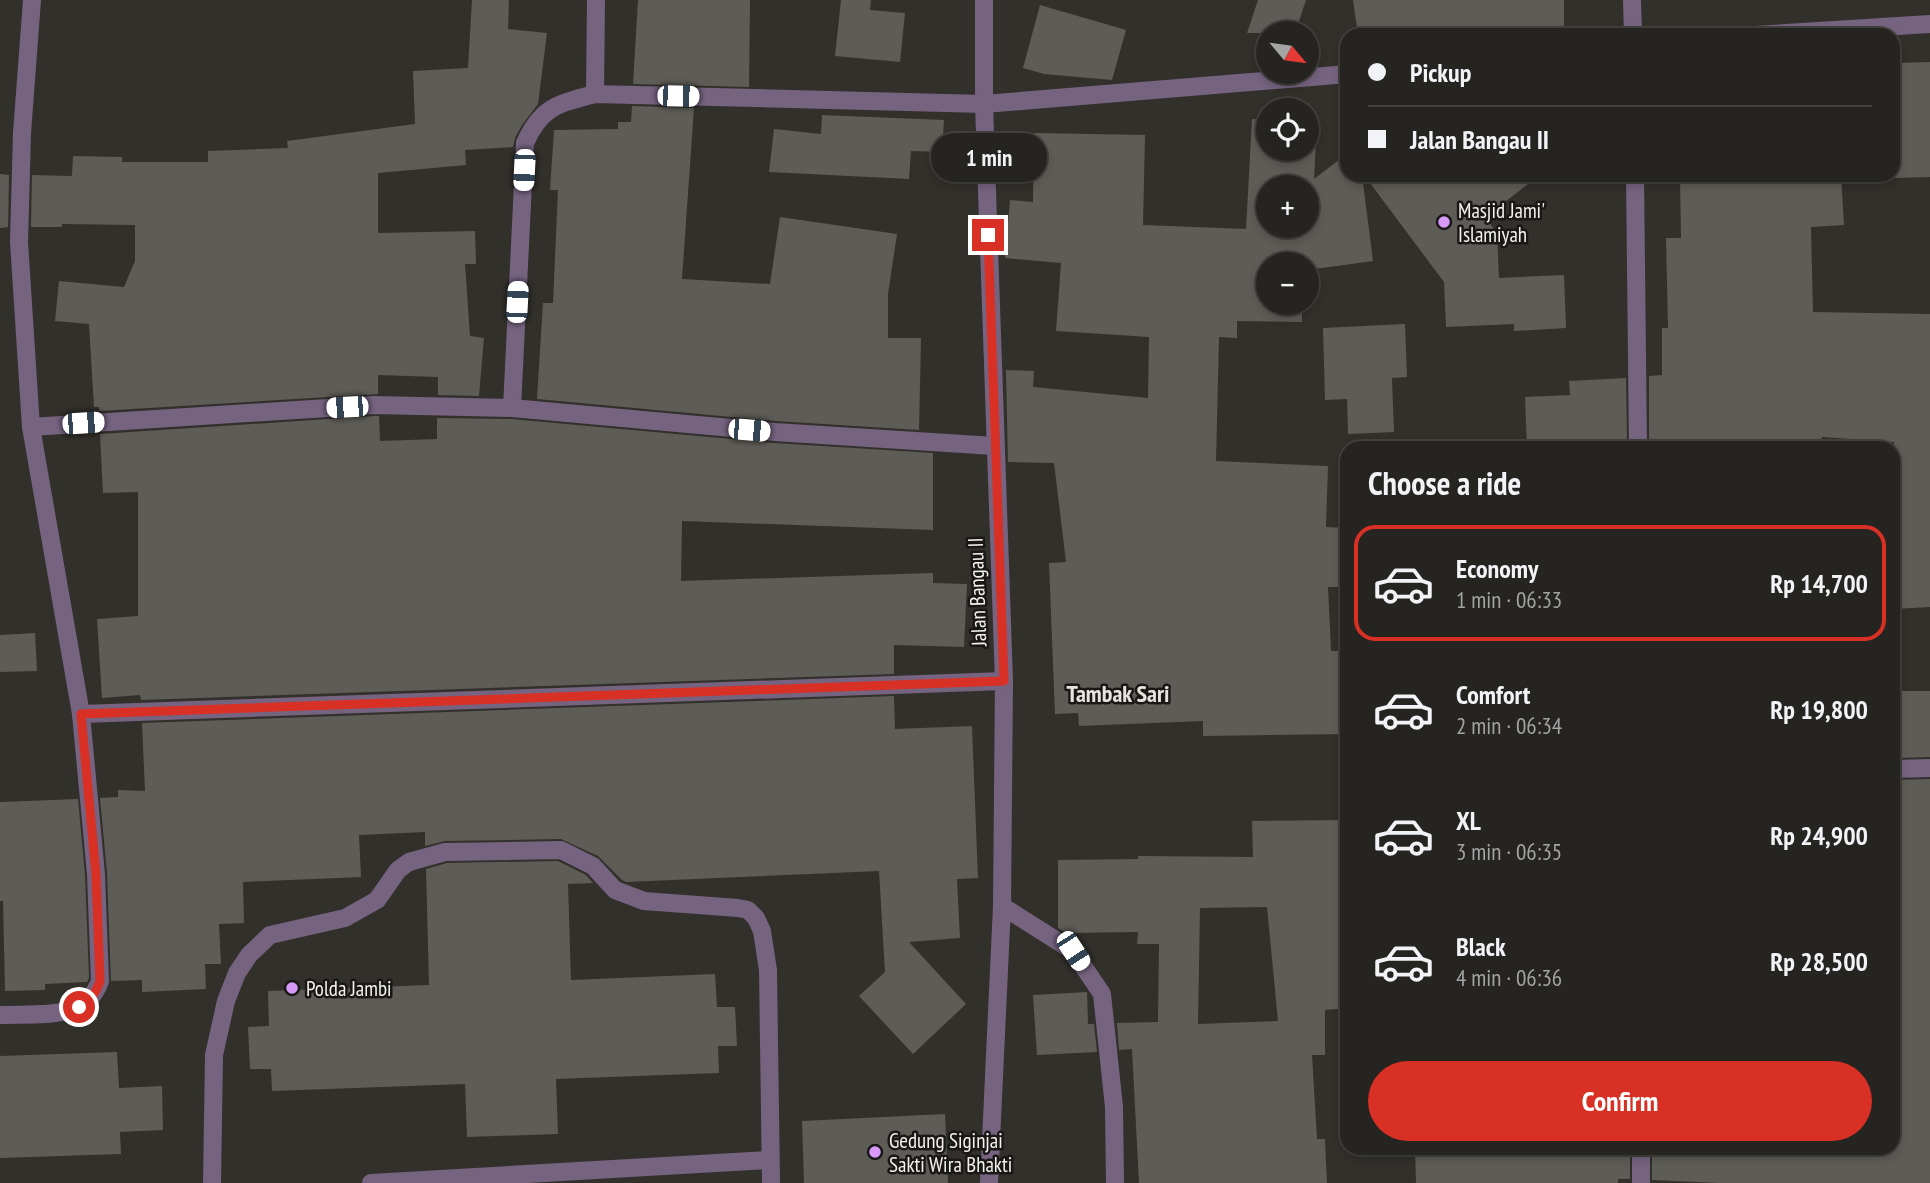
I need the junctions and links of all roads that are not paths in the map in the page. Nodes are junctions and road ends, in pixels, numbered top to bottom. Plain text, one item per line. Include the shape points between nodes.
1 (32, 0) edge
2 (596, 0) edge
3 (984, 0) edge
4 (1632, 0) edge
5 (1930, 24) edge
6 (1633, 28) edge
7 (1866, 28) edge
8 (1340, 75) edge
9 (594, 94) junction
10 (984, 104) junction
11 (1635, 182) edge
12 (512, 408) junction
13 (31, 427) junction
14 (1638, 441) edge
15 (994, 446) junction
16 (1004, 681) junction
17 (81, 714) junction
18 (1930, 768) edge
19 (1900, 769) edge
20 (1002, 906) junction
21 (0, 1015) edge
22 (1641, 1155) edge
23 (770, 1160) junction
24 (212, 1183) edge
25 (371, 1183) edge
26 (771, 1183) edge
27 (989, 1183) edge
28 (1115, 1183) edge
29 (1641, 1183) edge

1 - 13 street via 19,242
2 - 9 street
3 - 10 street, Jalan Bangau II
4 - 6 street
5 - 7 street
8 - 10 street
9 - 10 street
9 - 12 street via 548,111 534,123 525,144
10 - 15 street, Jalan Bangau II
11 - 14 street
12 - 13 street via 374,405
12 - 15 street
13 - 17 street
15 - 16 street, Jalan Bangau II
16 - 17 street
16 - 20 street, Jalan Bangau II
17 - 21 street via 96,874 100,981 89,1002 79,1007
18 - 19 street
20 - 27 street, Jalan Bangau II
20 - 28 street via 1073,951 1101,993 1114,1107
22 - 29 street
23 - 24 street via 768,970 762,931 748,910 643,901 615,890 593,866 561,850 445,852 409,862 377,900 345,918 270,935 249,955 226,1001 214,1055
23 - 25 street
23 - 26 street

